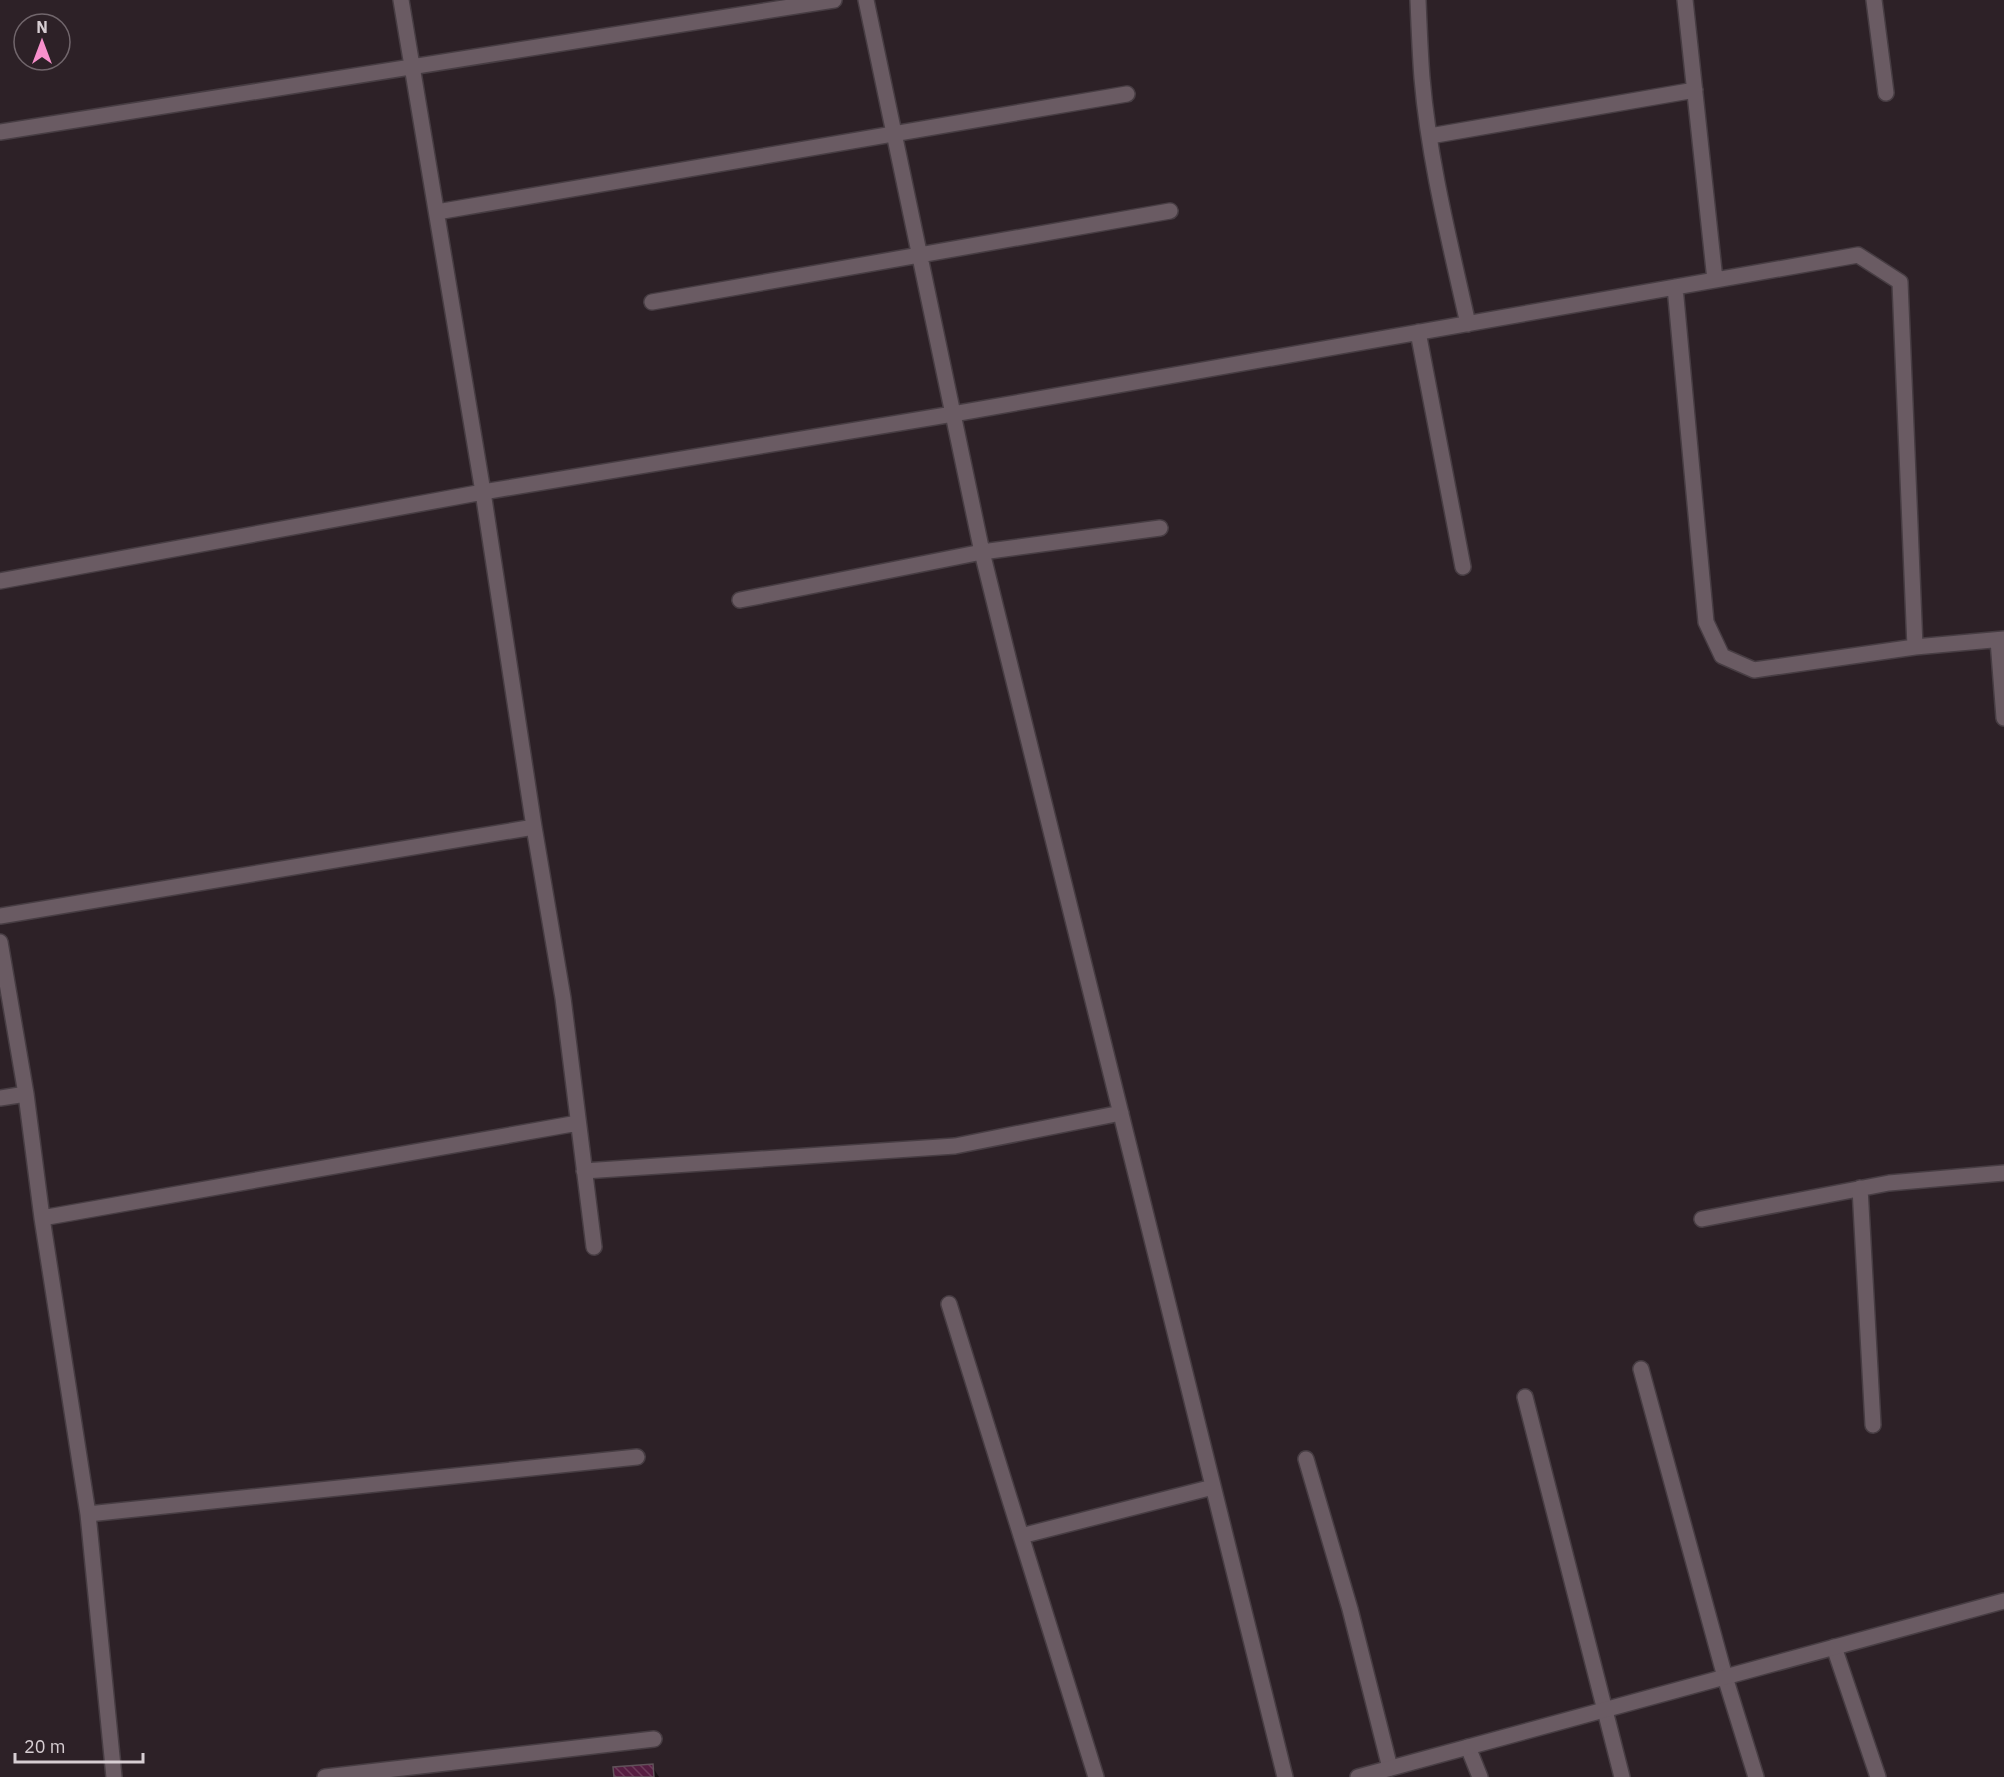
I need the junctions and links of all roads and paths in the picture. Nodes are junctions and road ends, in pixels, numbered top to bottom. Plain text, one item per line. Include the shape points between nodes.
1 (401, 0) edge
2 (834, 0) edge
3 (866, 0) edge
4 (1418, 0) edge
5 (1685, 0) edge
6 (1874, 0) edge
7 (412, 68) junction
8 (1695, 90) junction
9 (1886, 93) dead end
10 (1127, 94) dead end
11 (0, 132) edge
12 (894, 134) junction
13 (1430, 136) junction
14 (1170, 211) dead end
15 (436, 212) junction
16 (920, 255) junction
17 (1715, 280) junction
18 (1675, 287) junction
19 (652, 302) dead end
20 (1468, 324) junction
21 (1418, 332) junction
22 (953, 414) junction
23 (483, 492) junction
24 (1160, 528) dead end
25 (982, 552) junction
26 (1463, 567) dead end
27 (0, 581) edge
28 (740, 600) dead end
29 (2001, 639) edge
30 (1915, 646) junction
31 (2004, 718) edge
32 (534, 827) junction
33 (0, 916) edge
34 (0, 942) edge
35 (26, 1094) junction
36 (0, 1098) edge
37 (1121, 1113) junction
38 (578, 1123) junction
39 (584, 1172) junction
40 (2004, 1173) edge
41 (1860, 1188) junction
42 (42, 1218) junction
43 (1702, 1219) dead end
44 (594, 1247) dead end
45 (949, 1304) dead end
46 (1641, 1369) dead end
47 (1525, 1397) dead end
48 (1873, 1425) dead end
49 (637, 1457) dead end
50 (1306, 1459) dead end
51 (1213, 1487) junction
52 (88, 1514) junction
53 (1021, 1536) junction
54 (2004, 1601) edge
55 (1834, 1647) junction
56 (1725, 1677) junction
57 (1604, 1710) junction
58 (654, 1739) dead end
59 (1468, 1747) junction
60 (1390, 1768) junction
61 (114, 1777) edge
62 (325, 1777) edge
63 (1096, 1777) edge
64 (1285, 1777) edge
65 (1358, 1777) edge
66 (1480, 1777) edge
67 (1622, 1777) edge
68 (1756, 1777) edge
69 (1878, 1777) edge

1 - 7 street
2 - 7 street
3 - 12 street
4 - 13 street via 1422,80
5 - 8 street
6 - 9 street
7 - 11 street
7 - 15 street
8 - 13 street
8 - 17 street
10 - 12 street
12 - 15 street
12 - 16 street
13 - 20 street
14 - 16 street
15 - 23 street
16 - 19 street
16 - 22 street
17 - 18 street
17 - 30 street via 1858,255 1900,282
18 - 20 street
18 - 30 street via 1706,622 1722,656 1754,670
20 - 21 street
21 - 22 street
21 - 26 street
22 - 23 street
22 - 25 street
23 - 27 street
23 - 32 street
24 - 25 street
25 - 28 street
25 - 37 street
29 - 30 street
29 - 31 street
32 - 33 street
32 - 38 street via 563,998
34 - 35 street
35 - 36 street
35 - 42 street
37 - 39 street via 955,1146
37 - 51 street
38 - 39 street
38 - 42 street
39 - 44 street
40 - 41 street
41 - 43 street
41 - 48 street
42 - 52 street
45 - 53 street
46 - 56 street
47 - 57 street
49 - 52 street
50 - 60 street via 1350,1609
51 - 53 street
51 - 64 street
52 - 61 street
53 - 63 street
54 - 55 street
55 - 56 street
55 - 69 street
56 - 57 street
56 - 68 street
57 - 59 street
57 - 67 street
58 - 62 street
59 - 60 street
59 - 66 street
60 - 65 street

